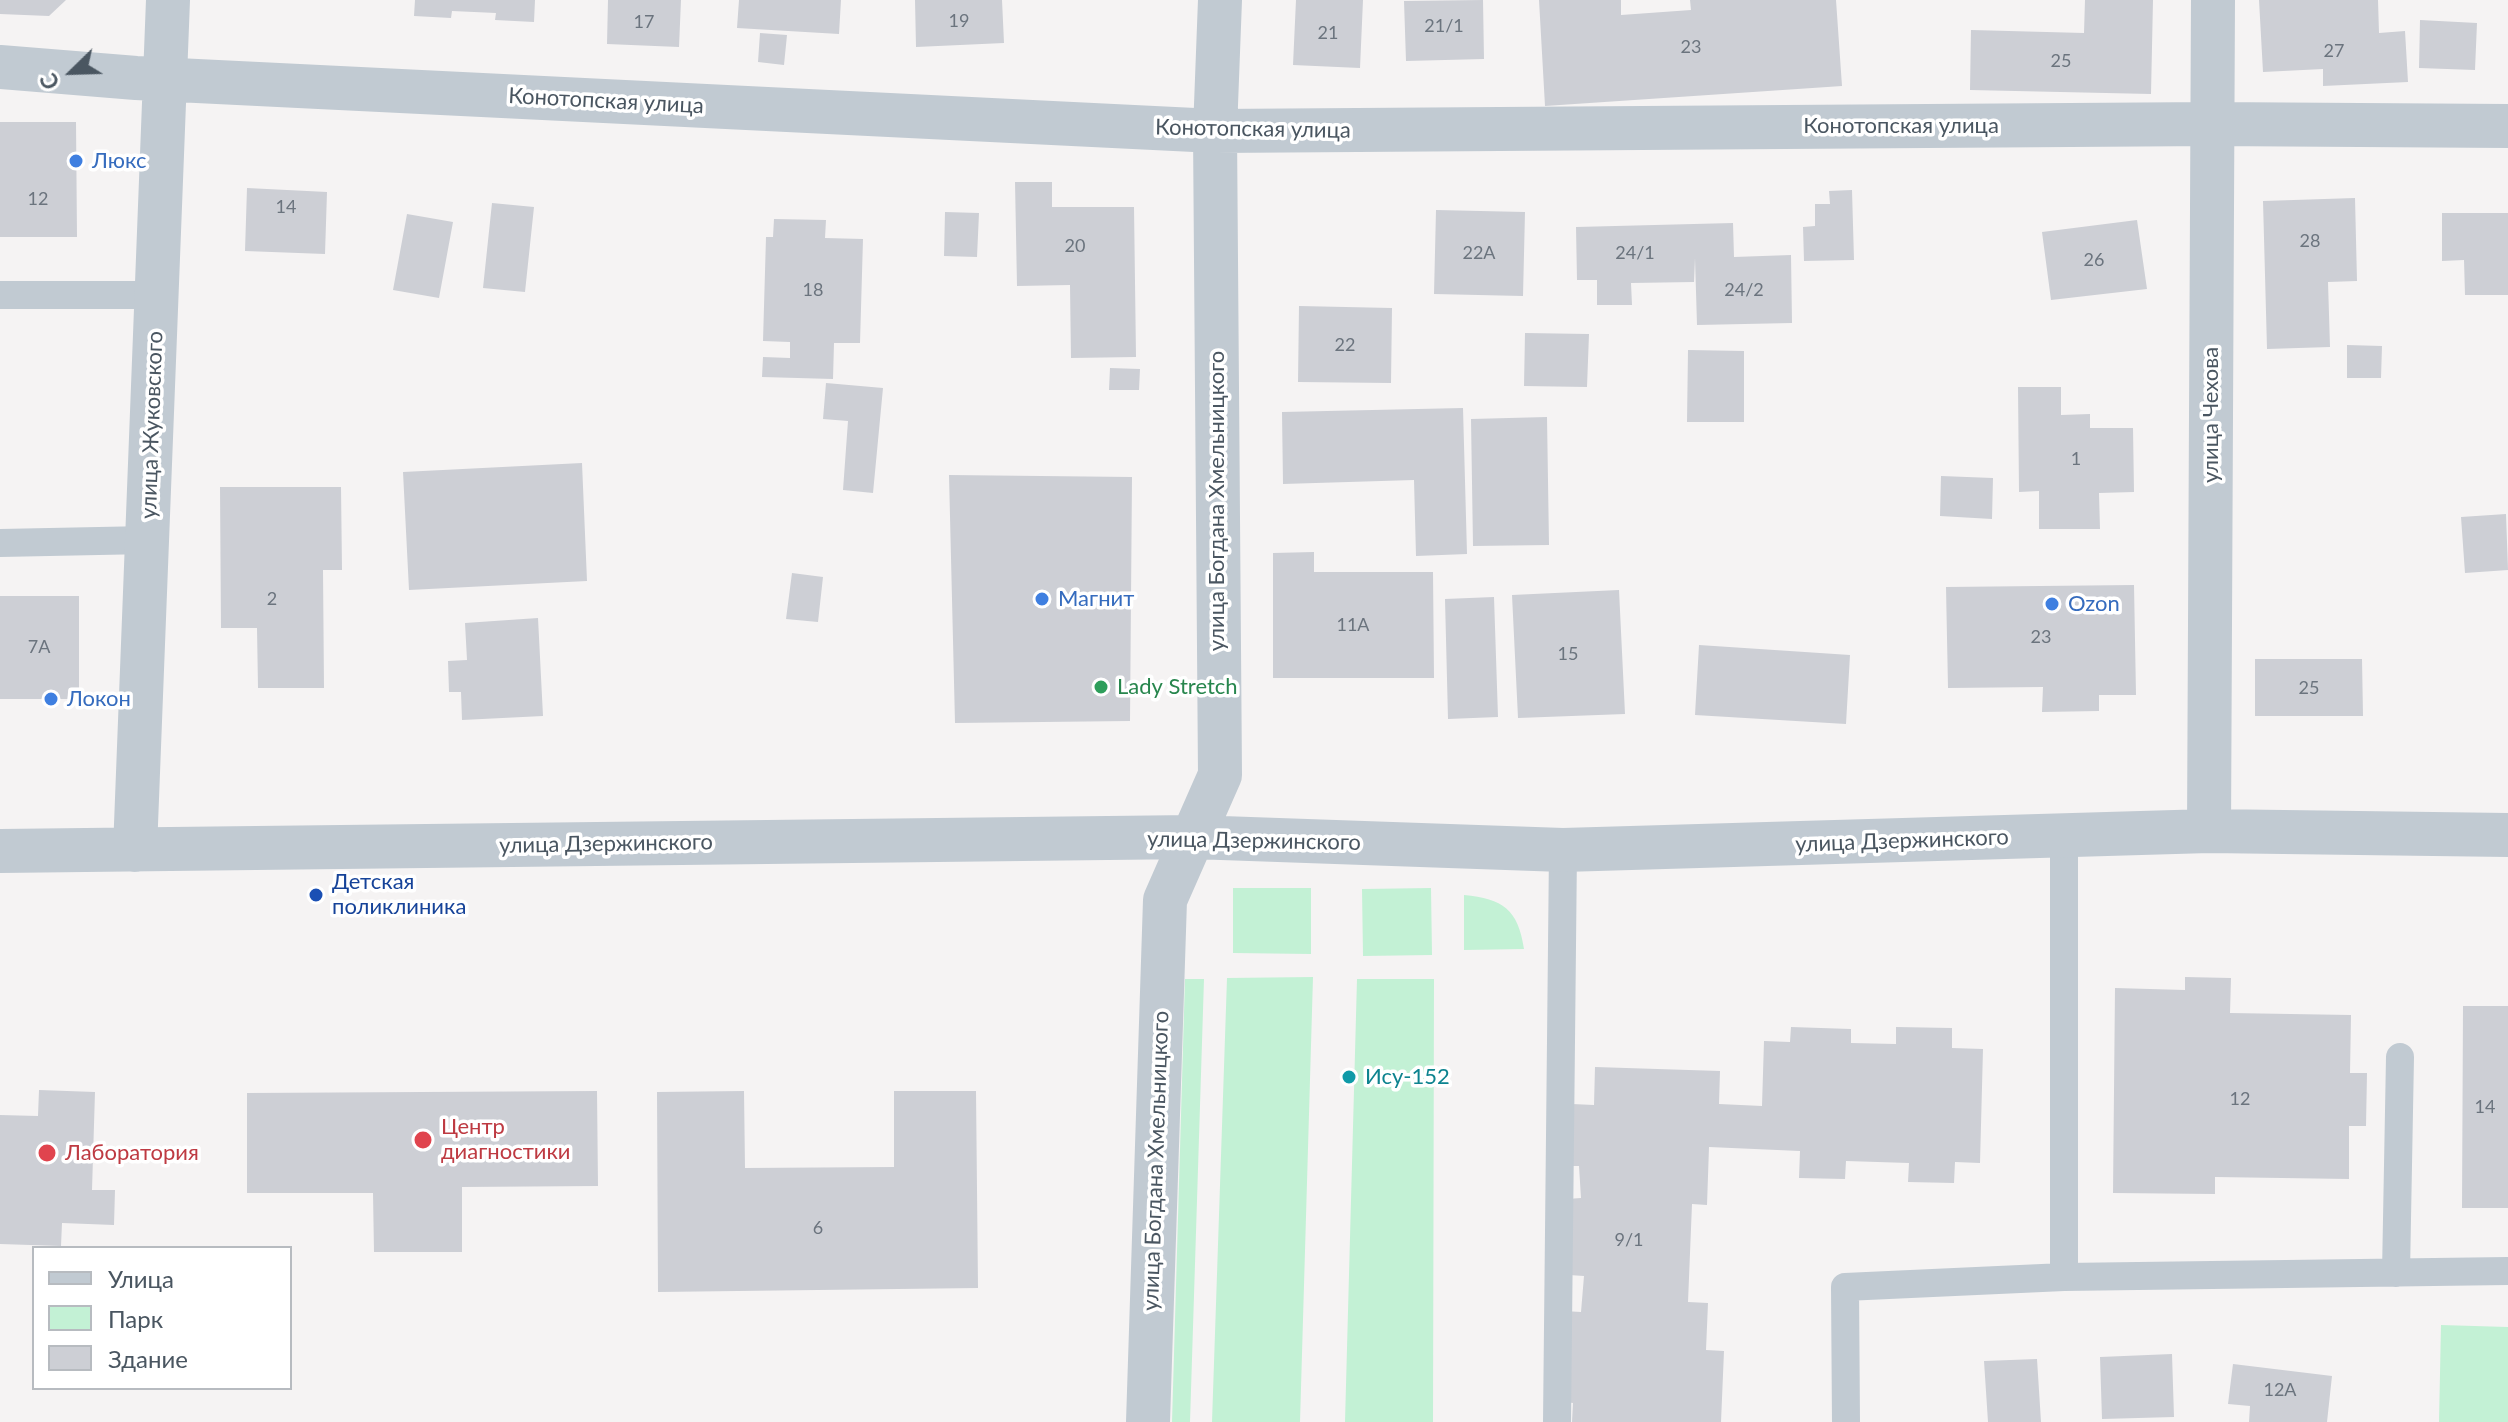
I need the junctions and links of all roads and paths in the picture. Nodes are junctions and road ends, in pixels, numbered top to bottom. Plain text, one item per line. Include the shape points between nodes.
1 (168, 0) edge
2 (1220, 0) edge
3 (2213, 0) edge
4 (0, 67) edge
5 (165, 79) junction
6 (2212, 124) junction
7 (2508, 126) edge
8 (1215, 131) junction
9 (0, 295) edge
10 (157, 295) junction
11 (148, 540) junction
12 (0, 543) edge
13 (2209, 831) junction
14 (2508, 835) edge
15 (2064, 836) junction
16 (1193, 837) junction
17 (135, 850) junction
18 (1563, 850) junction
19 (0, 851) edge
20 (2400, 1057) dead end
21 (2508, 1271) edge
22 (2396, 1273) junction
23 (2064, 1277) junction
24 (1148, 1422) edge
25 (1557, 1422) edge
26 (1846, 1422) edge

1 - 5 street, улица Жуковского
2 - 8 street, улица Богдана Хмельницкого
3 - 6 street, улица Чехова
4 - 5 street, Конотопская улица
5 - 8 street, Конотопская улица
5 - 10 street, улица Жуковского
6 - 7 street, Конотопская улица
6 - 8 street, Конотопская улица
6 - 13 street, улица Чехова
8 - 16 street, улица Богдана Хмельницкого via 1220,775
9 - 10 lane
10 - 11 street, улица Жуковского
11 - 12 lane
11 - 17 street, улица Жуковского
13 - 14 street, улица Дзержинского
13 - 15 street, улица Дзержинского
15 - 18 street, улица Дзержинского
15 - 23 lane
16 - 17 street, улица Дзержинского
16 - 18 street, улица Дзержинского
16 - 24 street, улица Богдана Хмельницкого via 1165,900
17 - 19 street, улица Дзержинского
18 - 25 lane
20 - 22 lane
21 - 22 lane
22 - 23 lane
23 - 26 lane via 1845,1287

